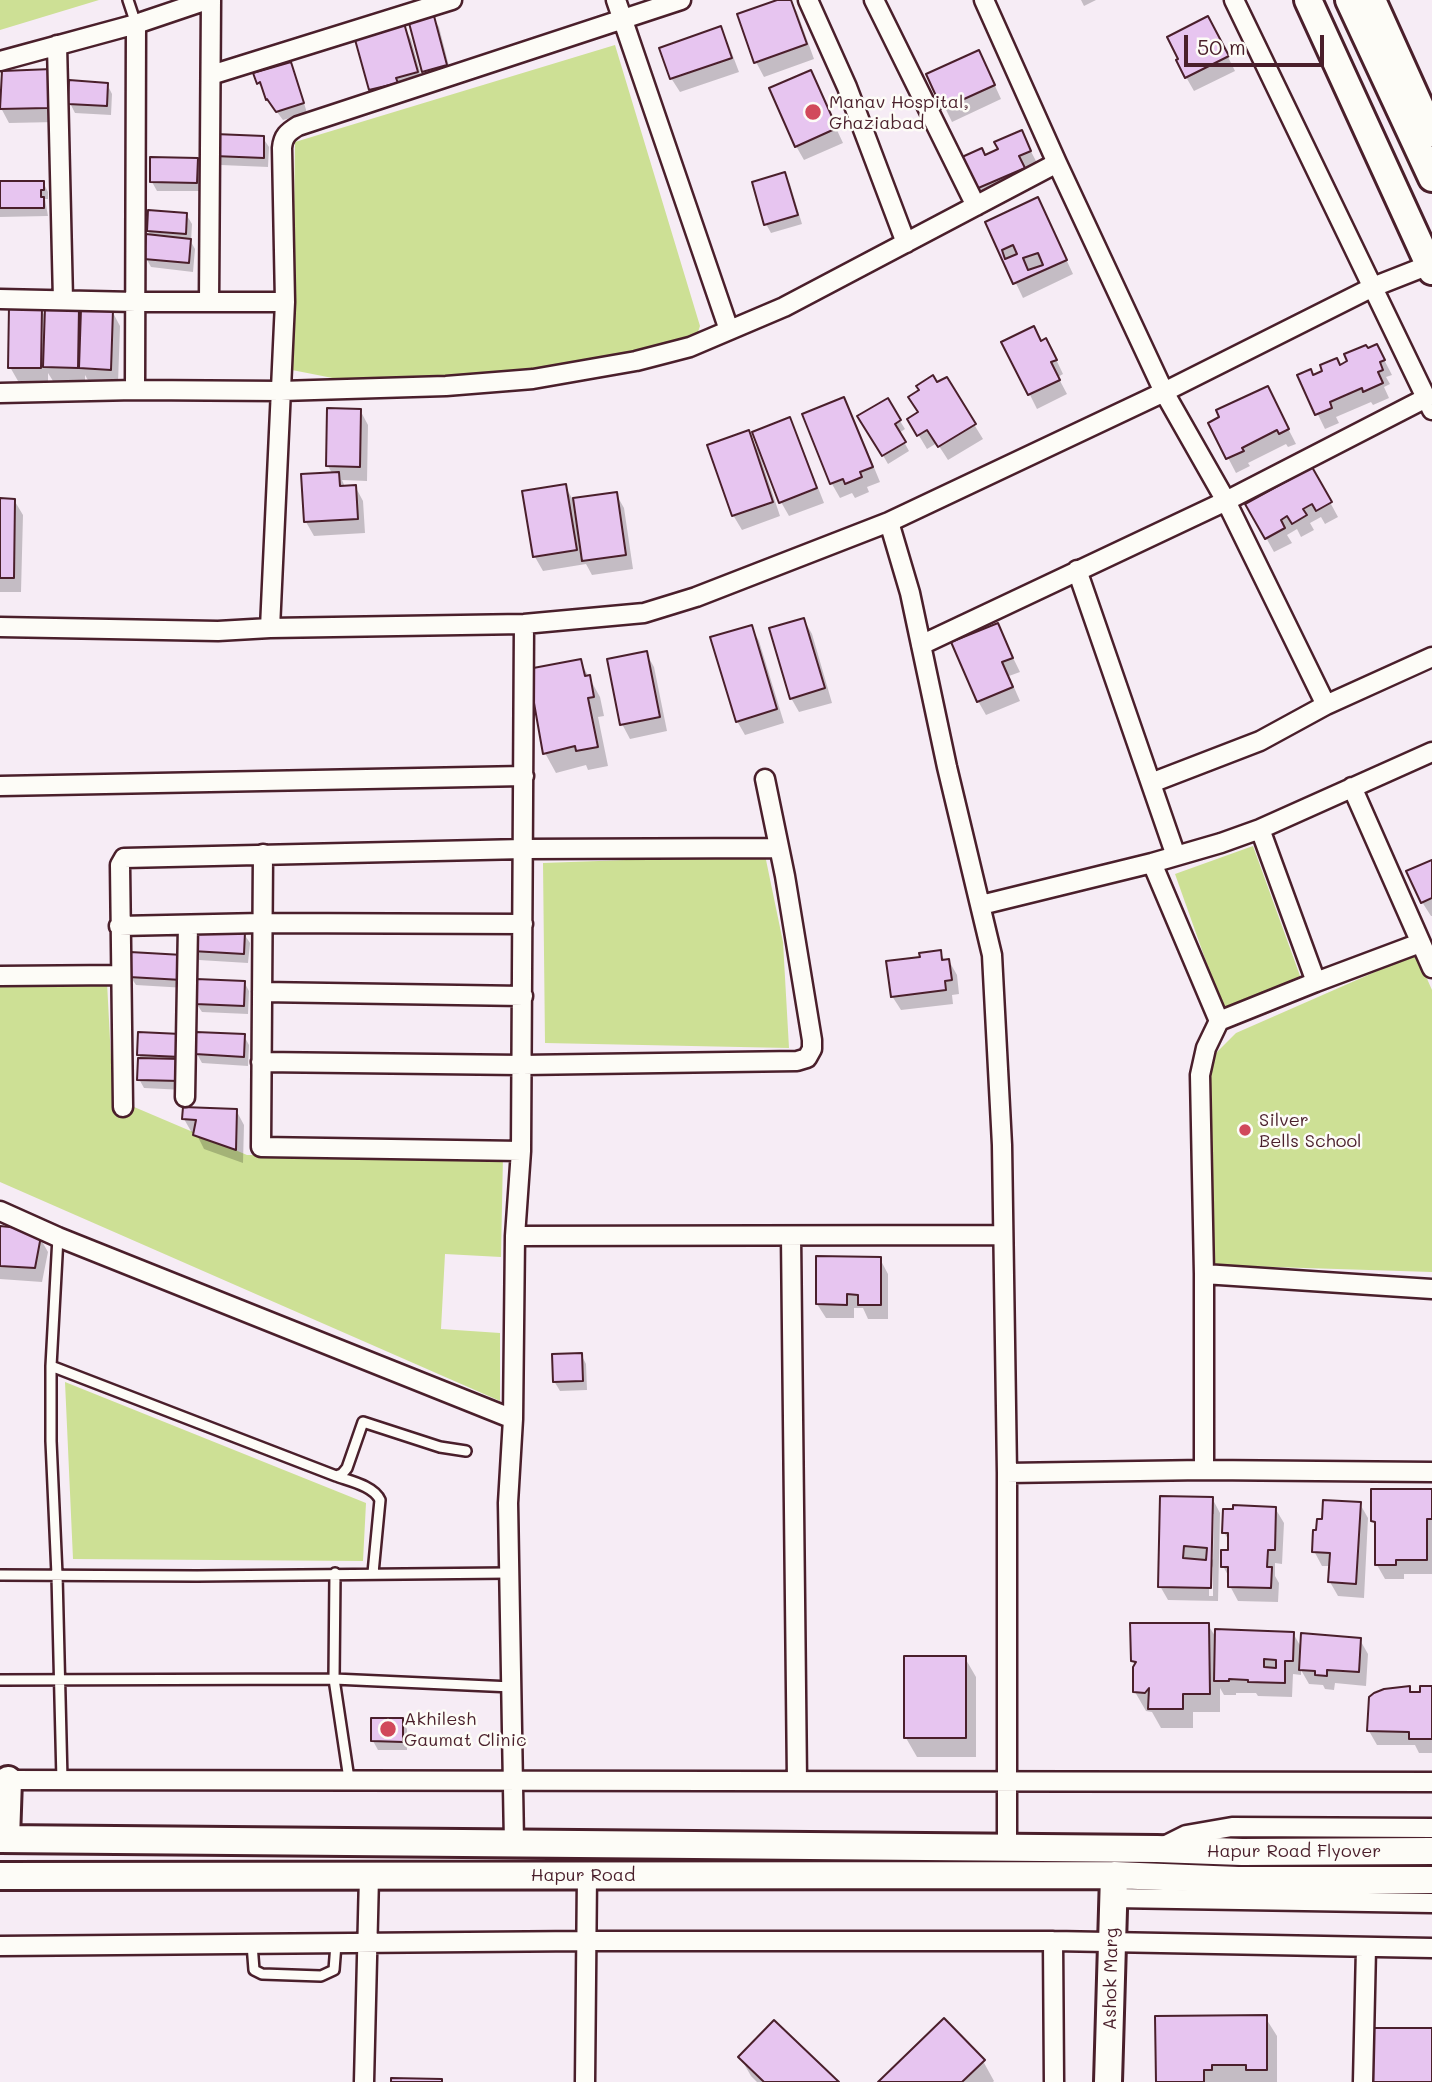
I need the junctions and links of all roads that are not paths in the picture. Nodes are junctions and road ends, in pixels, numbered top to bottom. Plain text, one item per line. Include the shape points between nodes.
1 (128, 0) edge
2 (209, 0) edge
3 (453, 0) edge
4 (617, 0) edge
5 (681, 0) edge
6 (808, 0) edge
7 (874, 0) edge
8 (984, 0) edge
9 (1234, 0) edge
10 (1308, 0) edge
11 (1349, 0) edge
12 (1372, 0) edge
13 (623, 20) junction
14 (136, 24) junction
15 (57, 45) junction
16 (0, 61) edge
17 (211, 75) junction
18 (1432, 133) edge
19 (1057, 163) junction
20 (1432, 177) edge
21 (976, 206) junction
22 (906, 243) junction
23 (1431, 268) edge
24 (1373, 287) junction
25 (0, 299) edge
26 (63, 300) junction
27 (136, 302) junction
28 (209, 302) junction
29 (285, 302) junction
30 (729, 330) junction
31 (135, 390) junction
32 (281, 391) junction
33 (1164, 392) junction
34 (0, 393) edge
35 (1429, 404) edge
36 (1226, 501) junction
37 (889, 522) junction
38 (1077, 570) junction
39 (524, 624) junction
40 (0, 627) edge
41 (270, 628) junction
42 (921, 645) junction
43 (1432, 657) edge
44 (1326, 705) junction
45 (1432, 752) edge
46 (524, 776) junction
47 (765, 779) dead end
48 (1151, 783) junction
49 (0, 786) edge
50 (1352, 787) junction
51 (1260, 829) junction
52 (779, 848) junction
53 (524, 849) junction
54 (263, 854) junction
55 (1176, 856) junction
56 (1152, 863) junction
57 (981, 905) junction
58 (262, 923) junction
59 (523, 924) junction
60 (188, 925) junction
61 (119, 926) junction
62 (1420, 943) junction
63 (1432, 968) edge
64 (120, 975) junction
65 (0, 976) edge
66 (1316, 982) junction
67 (262, 992) junction
68 (523, 996) junction
69 (1219, 1021) junction
70 (261, 1062) junction
71 (522, 1065) junction
72 (185, 1097) dead end
73 (123, 1107) dead end
74 (521, 1151) junction
75 (0, 1211) edge
76 (1003, 1235) junction
77 (516, 1236) junction
78 (58, 1237) junction
79 (791, 1237) junction
80 (1205, 1274) junction
81 (1432, 1289) edge
82 (51, 1366) junction
83 (513, 1419) junction
84 (466, 1451) dead end
85 (1204, 1470) junction
86 (1007, 1472) junction
87 (1432, 1472) edge
88 (336, 1476) junction
89 (335, 1573) junction
90 (373, 1573) junction
91 (509, 1573) junction
92 (0, 1575) edge
93 (57, 1575) junction
94 (60, 1679) junction
95 (334, 1679) junction
96 (0, 1680) edge
97 (512, 1687) junction
98 (349, 1779) junction
99 (4, 1780) edge
100 (62, 1780) junction
101 (514, 1780) junction
102 (797, 1781) junction
103 (1006, 1781) junction
104 (1432, 1782) edge
105 (1432, 1828) edge
106 (3, 1839) edge
107 (514, 1843) junction
108 (1007, 1848) junction
109 (1157, 1849) junction
110 (1432, 1851) edge
111 (369, 1875) junction
112 (587, 1875) junction
113 (0, 1876) edge
114 (1166, 1876) joint
115 (1432, 1880) edge
116 (1113, 1886) junction
117 (1238, 1890) junction
118 (1432, 1903) edge
119 (585, 1941) junction
120 (1053, 1941) junction
121 (1112, 1942) junction
122 (367, 1943) junction
123 (252, 1944) junction
124 (336, 1944) junction
125 (0, 1946) edge
126 (1366, 1948) junction
127 (1432, 1948) edge
128 (364, 2082) edge
129 (585, 2082) edge
130 (1054, 2082) edge
131 (1108, 2082) edge
132 (1363, 2082) edge

1 - 14 lane
2 - 14 street
2 - 17 street
3 - 17 street
4 - 13 street
5 - 13 street
6 - 22 street via 847,87
7 - 21 street
8 - 19 street
9 - 24 street
10 - 23 main road
11 - 20 main road
12 - 18 main road
13 - 29 street via 289,131 282,148
13 - 30 street
14 - 15 street
14 - 27 street
15 - 16 street
15 - 26 street
17 - 28 street
19 - 21 street
19 - 33 street
21 - 22 street
22 - 30 street via 784,307
23 - 24 street
24 - 33 street
24 - 35 street
25 - 26 street
26 - 27 street
27 - 28 street
27 - 31 street
28 - 29 street
29 - 32 street
30 - 32 street via 636,361 533,379
31 - 32 street
31 - 34 street
32 - 41 street
33 - 36 street
33 - 37 street
35 - 36 street
36 - 38 street
36 - 44 street
37 - 39 street via 644,613
37 - 42 street
38 - 42 street
38 - 48 street
39 - 41 street
39 - 46 street
40 - 41 street
42 - 57 street
43 - 44 street
44 - 48 street via 1260,741
45 - 50 street
46 - 49 street
46 - 53 street
47 - 52 street
48 - 55 street
50 - 51 street
50 - 62 street
51 - 55 street
51 - 66 street
52 - 53 street
52 - 71 street via 812,1040 807,1058
53 - 54 street
53 - 59 street
54 - 58 street
54 - 61 street via 124,858
55 - 56 street
56 - 57 street
56 - 69 street
57 - 76 street via 992,955
58 - 59 street
58 - 60 street
58 - 67 street
59 - 68 street
60 - 61 street
60 - 72 street
61 - 64 street
62 - 63 street
62 - 66 street
64 - 65 street
64 - 73 street
66 - 69 street
67 - 68 street
67 - 70 street
68 - 71 street
69 - 80 street via 1200,1075
70 - 71 street
70 - 74 street via 261,1147
71 - 74 street
74 - 77 street
75 - 78 street
76 - 79 street
76 - 86 street
77 - 79 street
77 - 83 street
78 - 82 lane
78 - 83 street
79 - 102 street
80 - 81 street
80 - 85 street
82 - 88 lane
82 - 93 lane
83 - 91 street
84 - 88 lane via 363,1422 347,1468
85 - 86 street
85 - 87 street
86 - 103 street
88 - 90 lane via 377,1494 380,1500
89 - 90 lane
89 - 93 lane
89 - 95 lane
90 - 91 lane
91 - 97 street
92 - 93 lane
93 - 94 lane
94 - 95 lane
94 - 96 lane
94 - 100 lane
95 - 97 lane
95 - 98 lane
97 - 101 street
98 - 100 street
98 - 101 street
99 - 100 street
99 - 106 main road
101 - 102 street
101 - 107 street
102 - 103 street
103 - 104 street
103 - 108 street
105 - 109 street via 1232,1827 1186,1835
106 - 107 main road, Hapur Road
107 - 108 main road, Hapur Road
108 - 109 main road, Hapur Road
109 - 110 main road, Hapur Road Flyover
111 - 112 main road, Hapur Road
111 - 113 main road, Hapur Road
111 - 122 street
112 - 116 main road, Hapur Road
112 - 119 street
114 - 116 main road, Hapur Road
114 - 117 main road, Hapur Road Flyover
115 - 117 main road, Hapur Road Flyover
116 - 117 street
116 - 121 main road, Ashok Marg
117 - 118 street
119 - 120 street
119 - 122 street
119 - 129 street
120 - 121 street
120 - 130 street
121 - 126 street
121 - 131 main road, Ashok Marg
122 - 124 street
122 - 128 street
123 - 124 street
123 - 124 lane via 254,1970 262,1974 321,1976 334,1970
123 - 125 street
126 - 127 street
126 - 132 street

